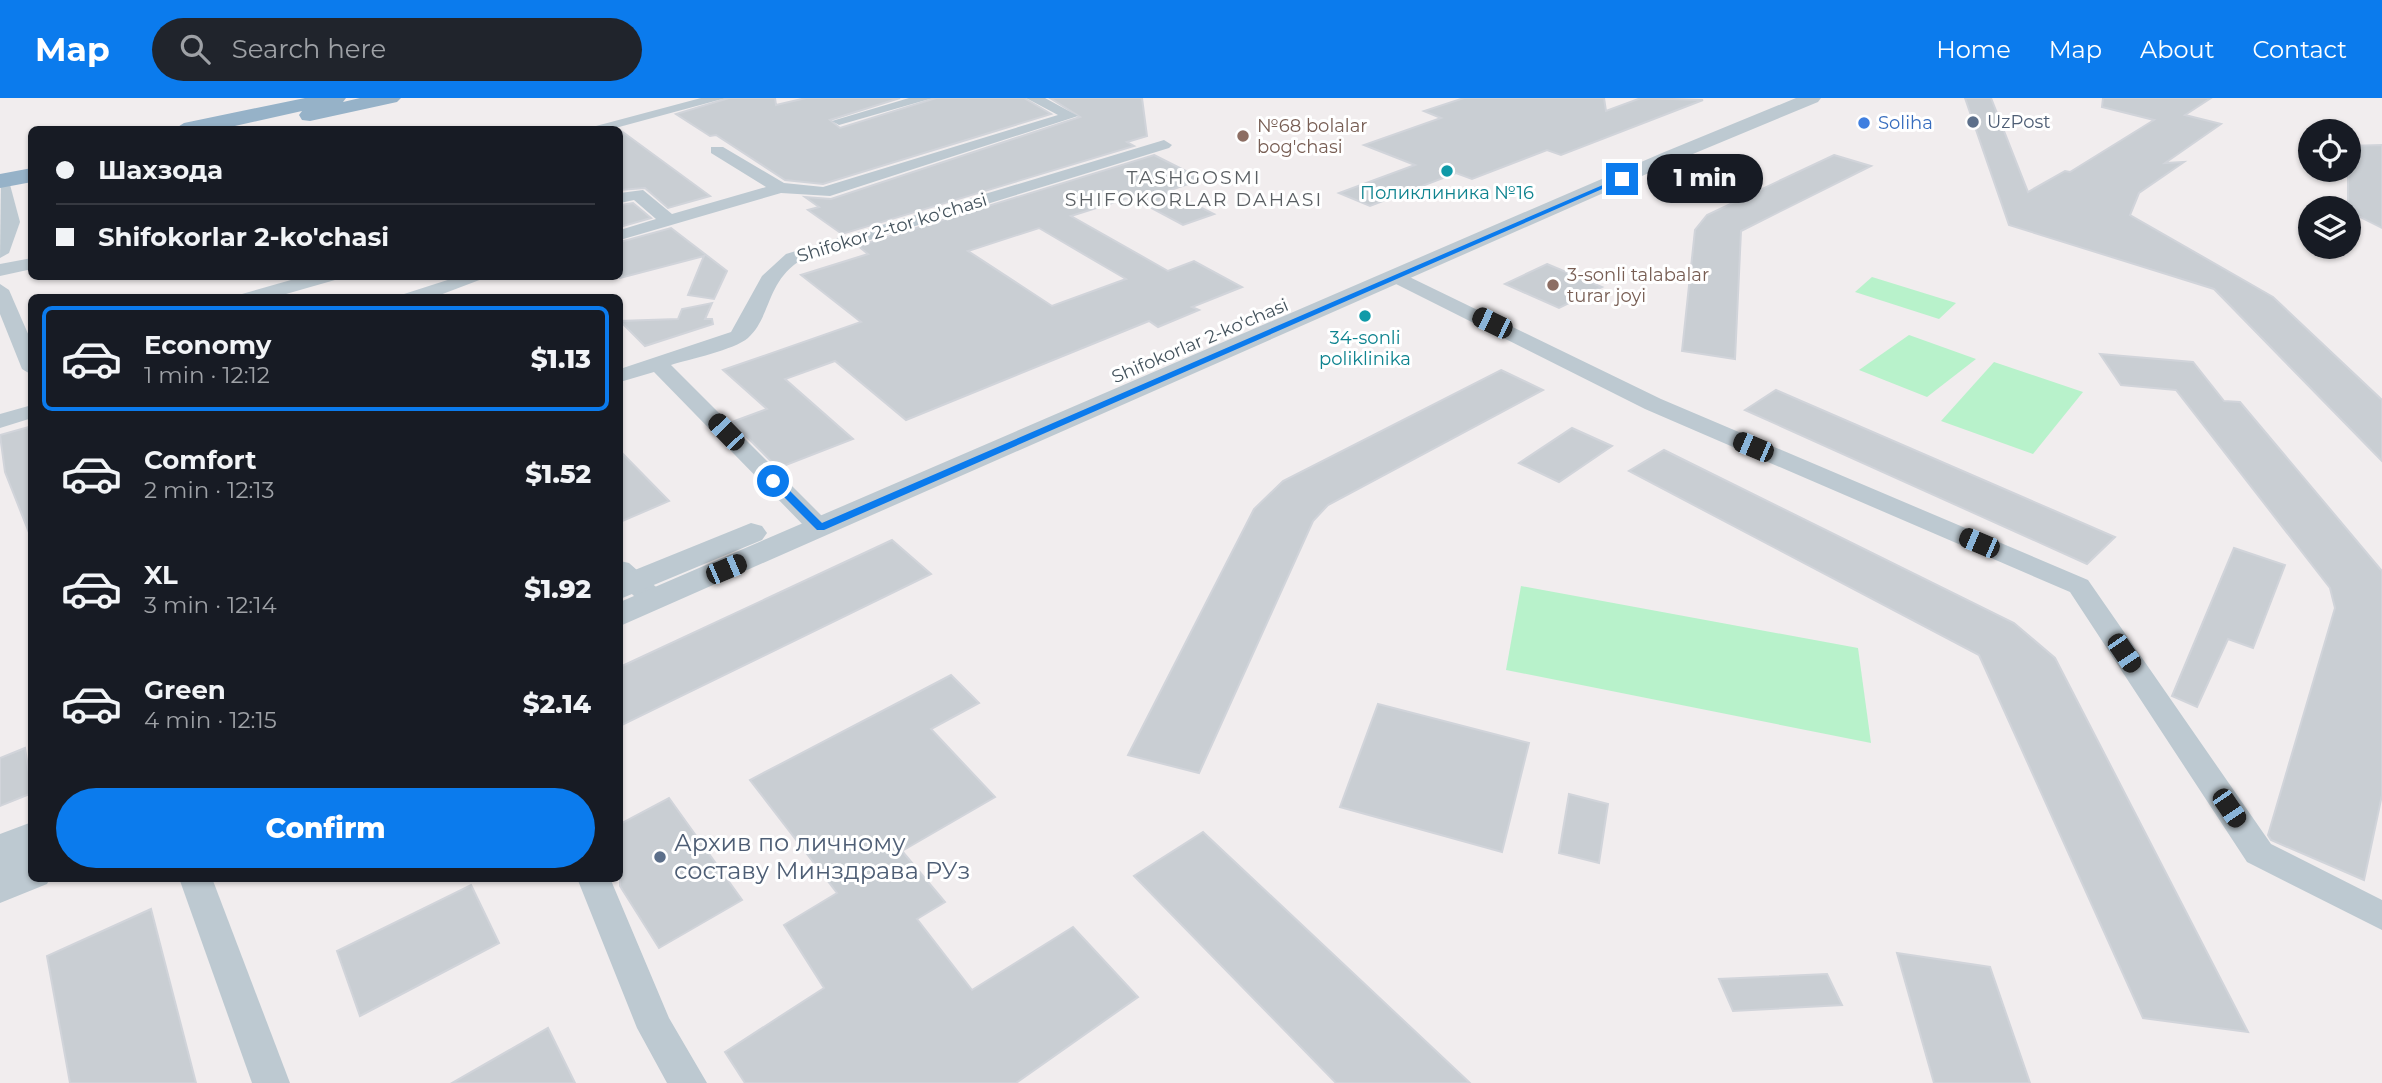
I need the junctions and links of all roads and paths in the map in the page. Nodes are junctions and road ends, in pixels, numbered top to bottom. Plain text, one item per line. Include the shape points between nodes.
1 (335, 98) edge
2 (390, 98) edge
3 (719, 98) edge
4 (926, 98) edge
5 (1033, 98) edge
6 (1782, 98) edge
7 (1812, 98) edge
8 (1076, 100) dead end
9 (1052, 107) junction
10 (839, 121) dead end
11 (203, 126) edge
12 (261, 126) edge
13 (604, 126) edge
14 (1164, 145) dead end
15 (717, 150) dead end
16 (28, 163) edge
17 (28, 174) edge
18 (0, 177) edge
19 (623, 182) edge
20 (780, 188) junction
21 (637, 194) junction
22 (623, 197) edge
23 (668, 220) junction
24 (623, 234) edge
25 (0, 253) edge
26 (28, 264) edge
27 (0, 270) edge
28 (1395, 276) junction
29 (314, 280) edge
30 (468, 280) edge
31 (0, 290) edge
32 (263, 294) edge
33 (424, 294) edge
34 (7, 330) edge
35 (28, 359) edge
36 (657, 363) junction
37 (623, 375) edge
38 (28, 412) edge
39 (0, 421) edge
40 (812, 520) junction
41 (632, 585) edge
42 (623, 608) edge
43 (28, 840) edge
44 (0, 852) edge
45 (28, 874) edge
46 (196, 882) edge
47 (595, 882) edge
48 (0, 886) edge
49 (2382, 916) edge
50 (271, 1083) edge
51 (688, 1083) edge

1 - 11 highway
2 - 12 highway
3 - 13 street
4 - 10 street
5 - 9 street
6 - 40 street, Shifokorlar 2-ko'chasi via 1309,294
7 - 28 street, Shifokorlar 2-ko'chasi
8 - 9 street
9 - 20 street via 1071,116 824,192
14 - 36 street, Shifokor 2-tor ko'chasi via 792,258 771,275 738,335
15 - 20 street
16 - 18 highway
17 - 18 highway
18 - 25 street via 11,222
19 - 21 street
20 - 23 street
21 - 22 street
21 - 23 street
23 - 24 street
26 - 27 street
28 - 40 street, Shifokorlar 2-ko'chasi via 1081,416
28 - 49 street via 1653,404 2079,586 2259,853
29 - 32 street
30 - 33 street
31 - 34 street
34 - 35 street
36 - 37 street, Shifokor 2-tor ko'chasi
36 - 40 street
38 - 39 street
40 - 41 street, Shifokorlar 2-ko'chasi
41 - 42 street, Shifokorlar 2-ko'chasi
43 - 44 street
45 - 48 street
46 - 50 street
47 - 51 street via 655,1028

